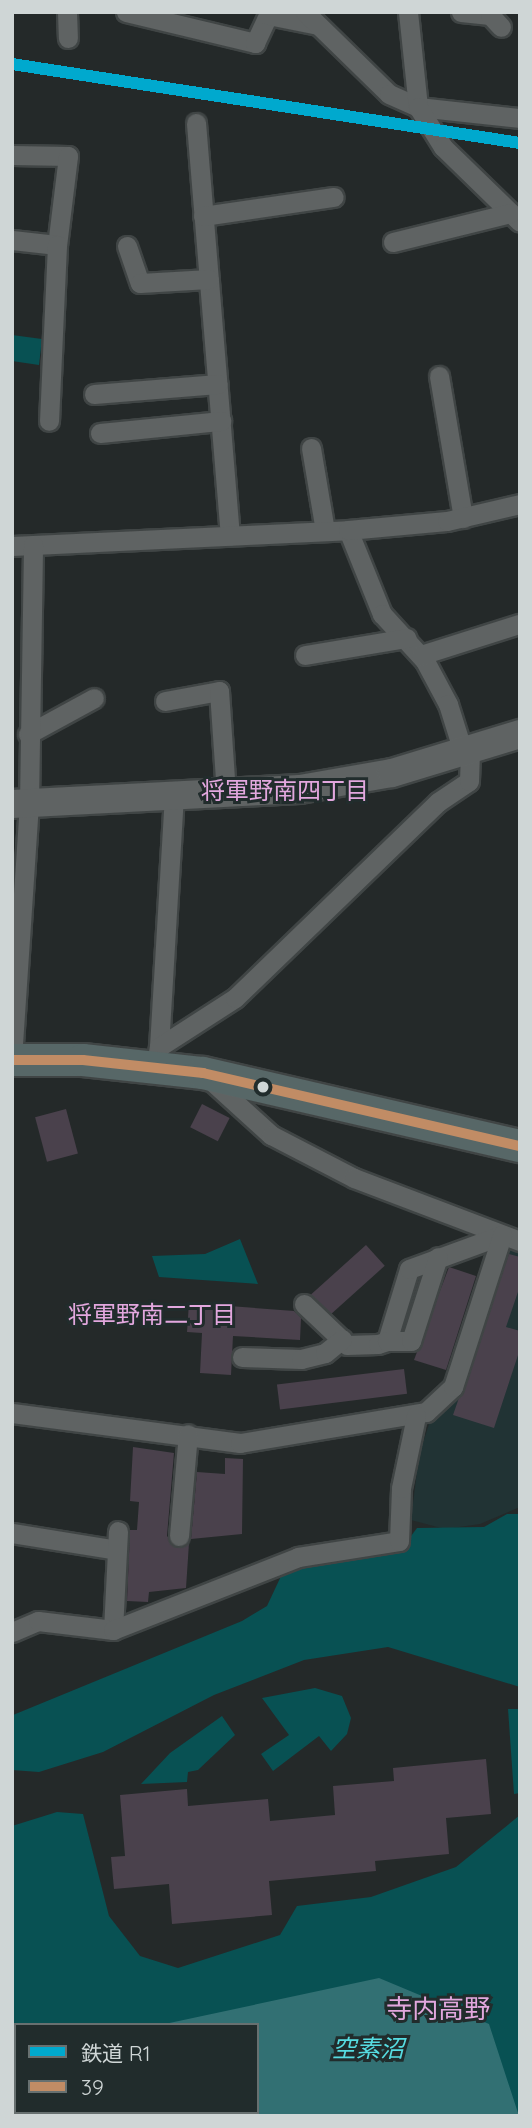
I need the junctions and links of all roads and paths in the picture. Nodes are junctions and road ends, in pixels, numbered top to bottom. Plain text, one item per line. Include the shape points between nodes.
1 (66, 12) edge
2 (126, 12) edge
3 (408, 12) edge
4 (461, 12) edge
5 (312, 19) edge
6 (501, 27) dead end
7 (68, 38) dead end
8 (418, 107) junction
9 (520, 118) edge
10 (196, 123) dead end
11 (12, 155) edge
12 (334, 197) dead end
13 (203, 216) junction
14 (515, 218) edge
15 (12, 240) edge
16 (393, 242) dead end
17 (57, 245) junction
18 (127, 246) dead end
19 (209, 279) junction
20 (439, 376) dead end
21 (218, 384) junction
22 (94, 394) dead end
23 (49, 421) dead end
24 (220, 421) junction
25 (100, 433) dead end
26 (311, 448) dead end
27 (520, 504) edge
28 (463, 518) junction
29 (348, 530) junction
30 (325, 531) junction
31 (230, 536) junction
32 (33, 545) junction
33 (12, 546) edge
34 (21, 612) edge
35 (519, 624) edge
36 (407, 638) junction
37 (305, 655) dead end
38 (421, 655) junction
39 (94, 698) dead end
40 (165, 701) dead end
41 (28, 734) junction
42 (520, 734) edge
43 (467, 751) junction
44 (226, 793) junction
45 (174, 796) junction
46 (21, 803) edge
47 (158, 1056) junction
48 (12, 1060) edge
49 (203, 1073) junction
50 (520, 1146) edge
51 (511, 1238) edge
52 (304, 1304) dead end
53 (342, 1339) junction
54 (242, 1357) dead end
55 (12, 1413) edge
56 (416, 1416) junction
57 (188, 1434) junction
58 (12, 1533) edge
59 (179, 1536) dead end
60 (113, 1630) junction
61 (12, 1632) edge

1 - 7 street
2 - 5 street via 255,43 268,15
3 - 8 street
4 - 6 street via 490,15
5 - 8 street via 389,94
8 - 9 street
8 - 14 street via 443,147
10 - 13 street
11 - 17 street via 68,156
12 - 13 street
13 - 19 street
14 - 16 street
15 - 17 street
17 - 23 street
18 - 19 street via 140,283
19 - 21 street
20 - 28 street
21 - 22 street
21 - 24 street
24 - 25 street
24 - 31 street
26 - 30 street
27 - 28 street
28 - 29 street
29 - 30 street
29 - 36 street via 382,614
30 - 31 street
31 - 32 street
32 - 33 street
32 - 34 street
34 - 41 street
35 - 38 street
36 - 37 street
36 - 38 street
38 - 43 street
39 - 41 street
40 - 44 street via 219,691
41 - 46 street
42 - 43 street
43 - 44 street via 392,773
43 - 47 street via 469,781 438,802 235,998
44 - 45 street
45 - 46 street
45 - 47 street
46 - 48 street
47 - 48 main road
47 - 49 main road
49 - 50 main road
49 - 51 street via 271,1135 354,1178
51 - 53 street via 409,1269 387,1340 347,1345
51 - 56 street via 453,1387
52 - 53 street
53 - 54 street via 325,1353 301,1359
55 - 57 street
56 - 57 street via 240,1443
56 - 60 street via 401,1488 399,1541 298,1557
57 - 59 street
58 - 60 street via 117,1540
60 - 61 street via 38,1622

